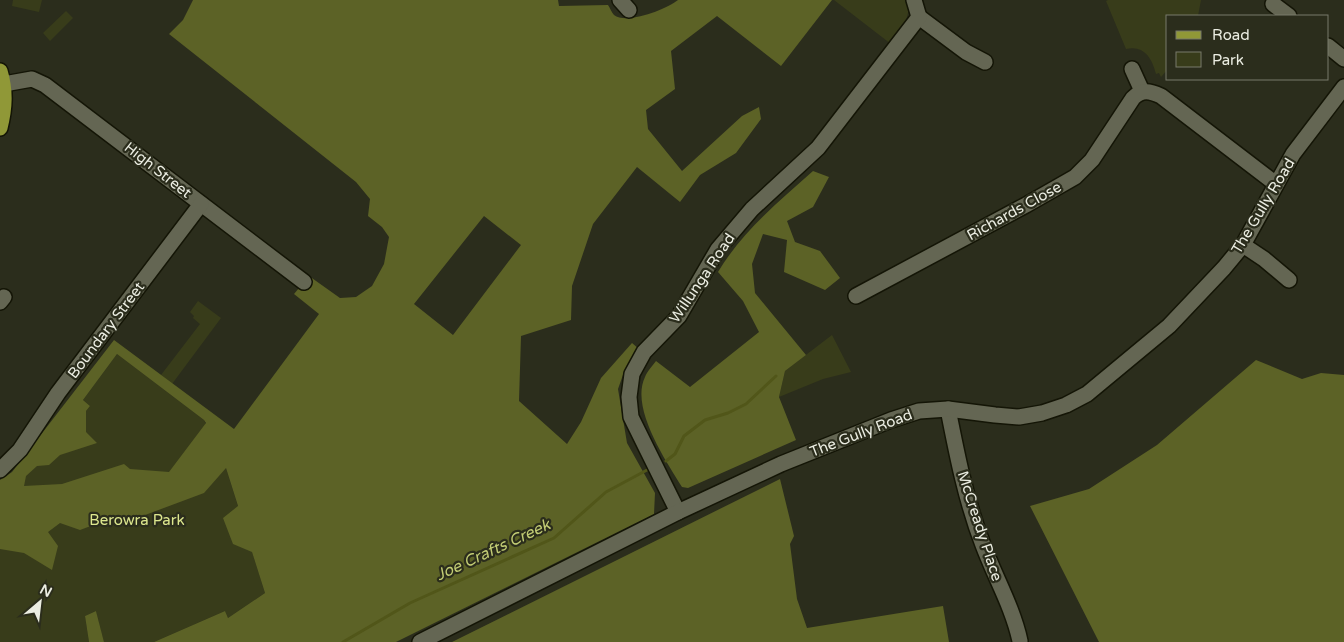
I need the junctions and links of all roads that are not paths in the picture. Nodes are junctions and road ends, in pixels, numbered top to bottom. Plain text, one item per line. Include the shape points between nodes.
1 (914, 0) edge
2 (1273, 4) dead end
3 (1288, 15) edge
4 (919, 17) junction
5 (1329, 47) edge
6 (1344, 59) edge
7 (985, 62) dead end
8 (1132, 69) dead end
9 (2, 77) edge
10 (1344, 87) edge
11 (1142, 91) junction
12 (0, 128) edge
13 (1276, 184) junction
14 (201, 204) junction
15 (1243, 245) junction
16 (1289, 280) dead end
17 (304, 282) dead end
18 (856, 296) dead end
19 (948, 409) junction
20 (0, 470) edge
21 (678, 512) junction
22 (420, 642) edge
23 (1020, 642) edge

1 - 4 street
2 - 3 street
4 - 7 street
4 - 21 street, Willunga Road via 818,148 752,209 718,249 679,316 644,352 632,374 631,417
5 - 6 street
8 - 11 street
9 - 12 main road via 6,92
9 - 14 street, High Street via 32,79 44,85
10 - 13 street, The Gully Road via 1293,154
11 - 13 street via 1161,96
11 - 18 street, Richards Close via 1133,98 1092,160 1075,177
13 - 15 street, The Gully Road
14 - 17 street, High Street
14 - 20 street, Boundary Street via 58,392 13,458
15 - 16 street
15 - 19 street, The Gully Road via 1169,326 1087,394 1058,408 1019,417
19 - 21 street, The Gully Road via 919,411 891,420 776,466
19 - 23 street, McCready Place via 967,498
21 - 22 street, The Gully Road

